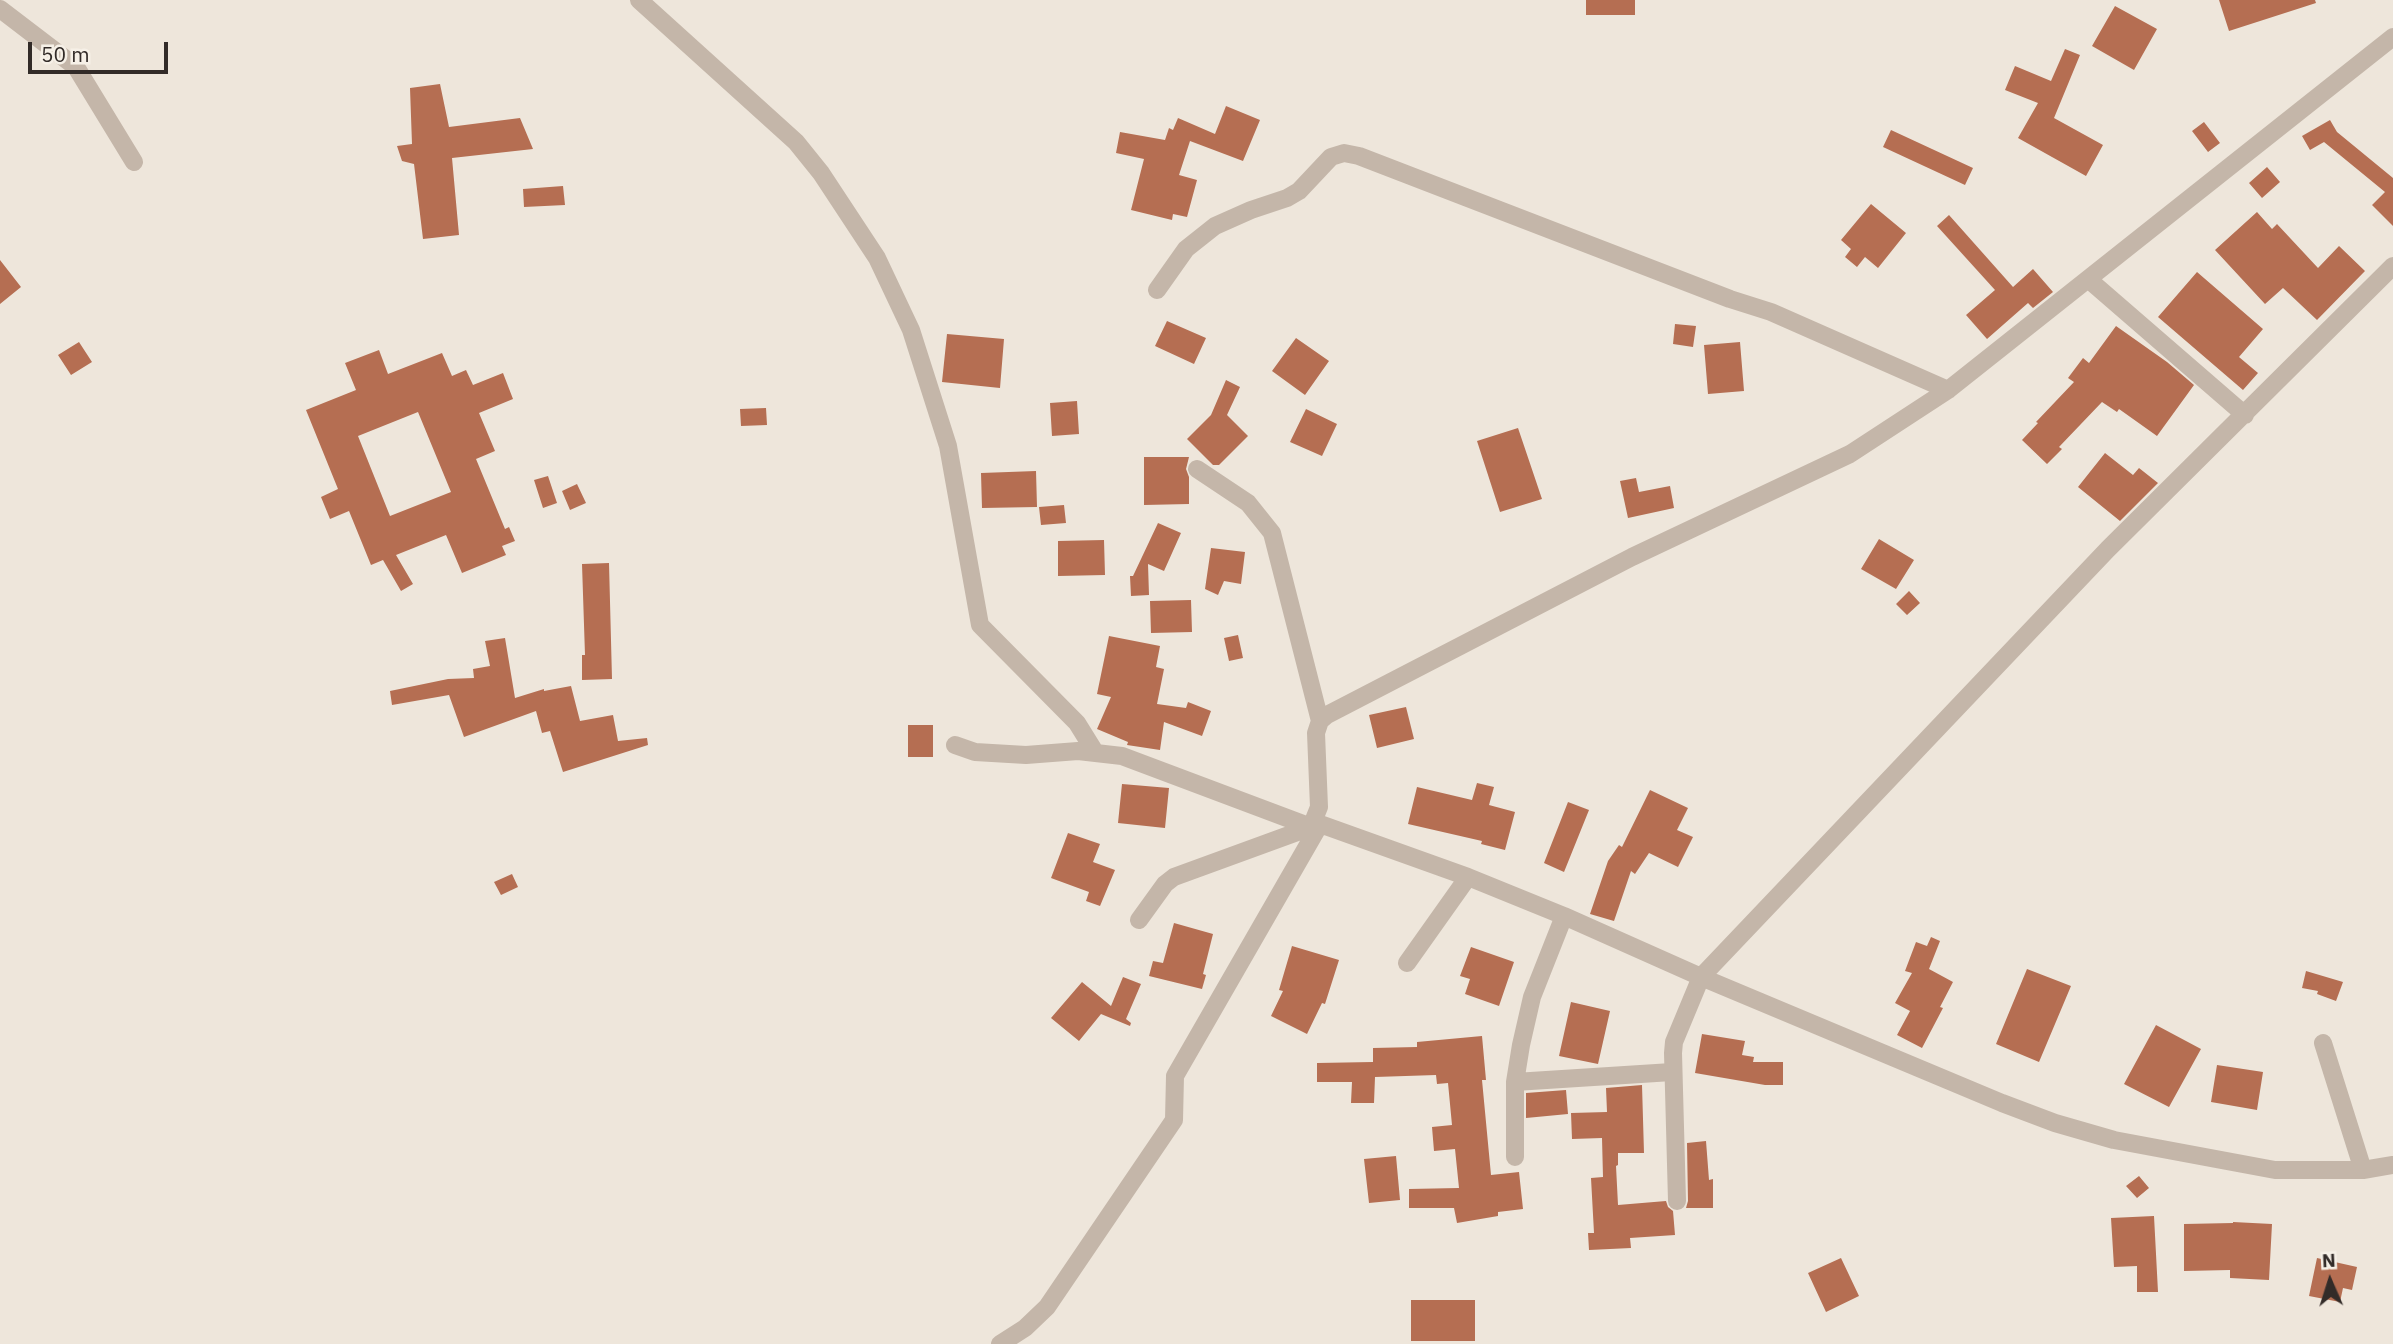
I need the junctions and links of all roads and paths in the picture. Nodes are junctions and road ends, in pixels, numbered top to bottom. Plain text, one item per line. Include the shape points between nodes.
1 (639, 0) edge
2 (0, 9) edge
3 (2393, 37) edge
4 (134, 162) dead end
5 (2393, 266) edge
6 (2088, 279) junction
7 (1157, 290) dead end
8 (1948, 390) junction
9 (2245, 415) junction
10 (1197, 469) dead end
11 (1320, 722) junction
12 (955, 745) dead end
13 (1095, 752) junction
14 (1315, 826) junction
15 (1468, 877) junction
16 (1564, 916) junction
17 (1139, 920) dead end
18 (1407, 963) dead end
19 (1701, 977) junction
20 (2323, 1043) dead end
21 (1672, 1072) junction
22 (1515, 1082) junction
23 (1515, 1157) dead end
24 (2393, 1165) edge
25 (2363, 1170) junction
26 (1677, 1201) dead end
27 (1000, 1344) edge

1 - 13 street via 796,142 877,258 911,330 948,446 980,625 1077,723
2 - 4 street via 76,68
3 - 6 street
5 - 9 street
6 - 8 street
6 - 9 street
7 - 8 street via 1186,249 1215,226 1287,198 1331,157 1344,153 1771,312
8 - 11 street via 1850,454 1632,557
9 - 19 street via 2108,549
10 - 11 street via 1248,503 1272,533
11 - 14 street
12 - 13 street via 975,752 1026,755
13 - 14 street via 1122,756
14 - 15 street
14 - 17 street via 1174,877
14 - 27 street via 1175,1076 1174,1120 1047,1307
15 - 16 street
15 - 18 street
16 - 19 street
16 - 22 street via 1532,997
19 - 21 street via 1674,1042
19 - 25 street via 2055,1123 2275,1170
20 - 25 street
21 - 22 street
21 - 26 street
22 - 23 street
24 - 25 street

